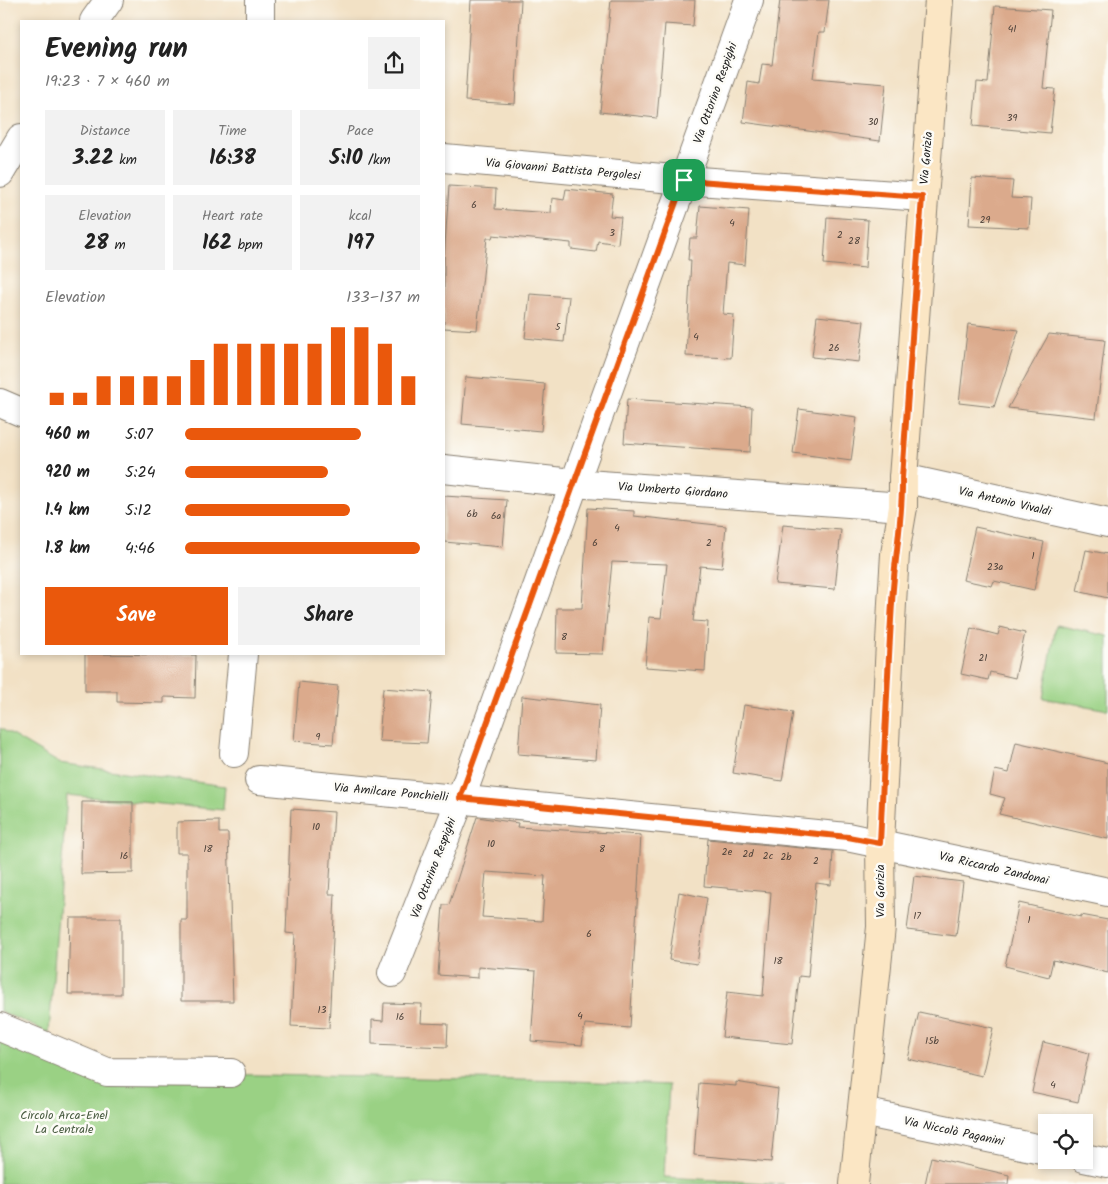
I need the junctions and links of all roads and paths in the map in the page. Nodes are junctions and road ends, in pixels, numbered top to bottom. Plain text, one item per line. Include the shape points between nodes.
1 (109, 0) edge
2 (260, 0) edge
3 (749, 0) edge
4 (939, 0) edge
5 (95, 20) edge
6 (260, 20) edge
7 (20, 140) edge
8 (445, 158) edge
9 (0, 173) edge
10 (684, 180) junction
11 (922, 197) junction
12 (0, 404) edge
13 (20, 412) edge
14 (445, 469) edge
15 (902, 478) junction
16 (573, 483) junction
17 (903, 507) junction
18 (1108, 523) edge
19 (243, 655) edge
20 (234, 753) dead end
21 (258, 780) dead end
22 (460, 798) junction
23 (880, 843) junction
24 (1108, 892) edge
25 (392, 973) dead end
26 (0, 1027) edge
27 (231, 1073) dead end
28 (862, 1112) junction
29 (1038, 1148) edge
30 (1093, 1160) edge
31 (1108, 1163) edge
32 (854, 1184) edge

1 - 5 street
2 - 6 street
3 - 10 street, Via Ottorino Respighi
4 - 11 main road, Via Gorizia
7 - 9 street
8 - 10 street, Via Giovanni Battista Pergolesi
10 - 11 street, Via Giovanni Battista Pergolesi
10 - 16 street, Via Ottorino Respighi
11 - 15 main road, Via Gorizia
12 - 13 street
14 - 16 street, Via Umberto Giordano
15 - 17 main road, Via Gorizia
15 - 18 street, Via Antonio Vivaldi
16 - 17 street, Via Umberto Giordano
16 - 22 street, Via Ottorino Respighi
17 - 23 main road, Via Gorizia via 895,554
19 - 20 street
21 - 22 street, Via Amilcare Ponchielli
22 - 23 street, Via Amilcare Ponchielli via 848,837
22 - 25 street, Via Ottorino Respighi
23 - 24 street, Via Riccardo Zandonai
23 - 28 main road, Via Gorizia via 881,927
26 - 27 street via 107,1072
28 - 29 street, Via Niccolò Paganini
28 - 32 main road, Via Gorizia
30 - 31 street

